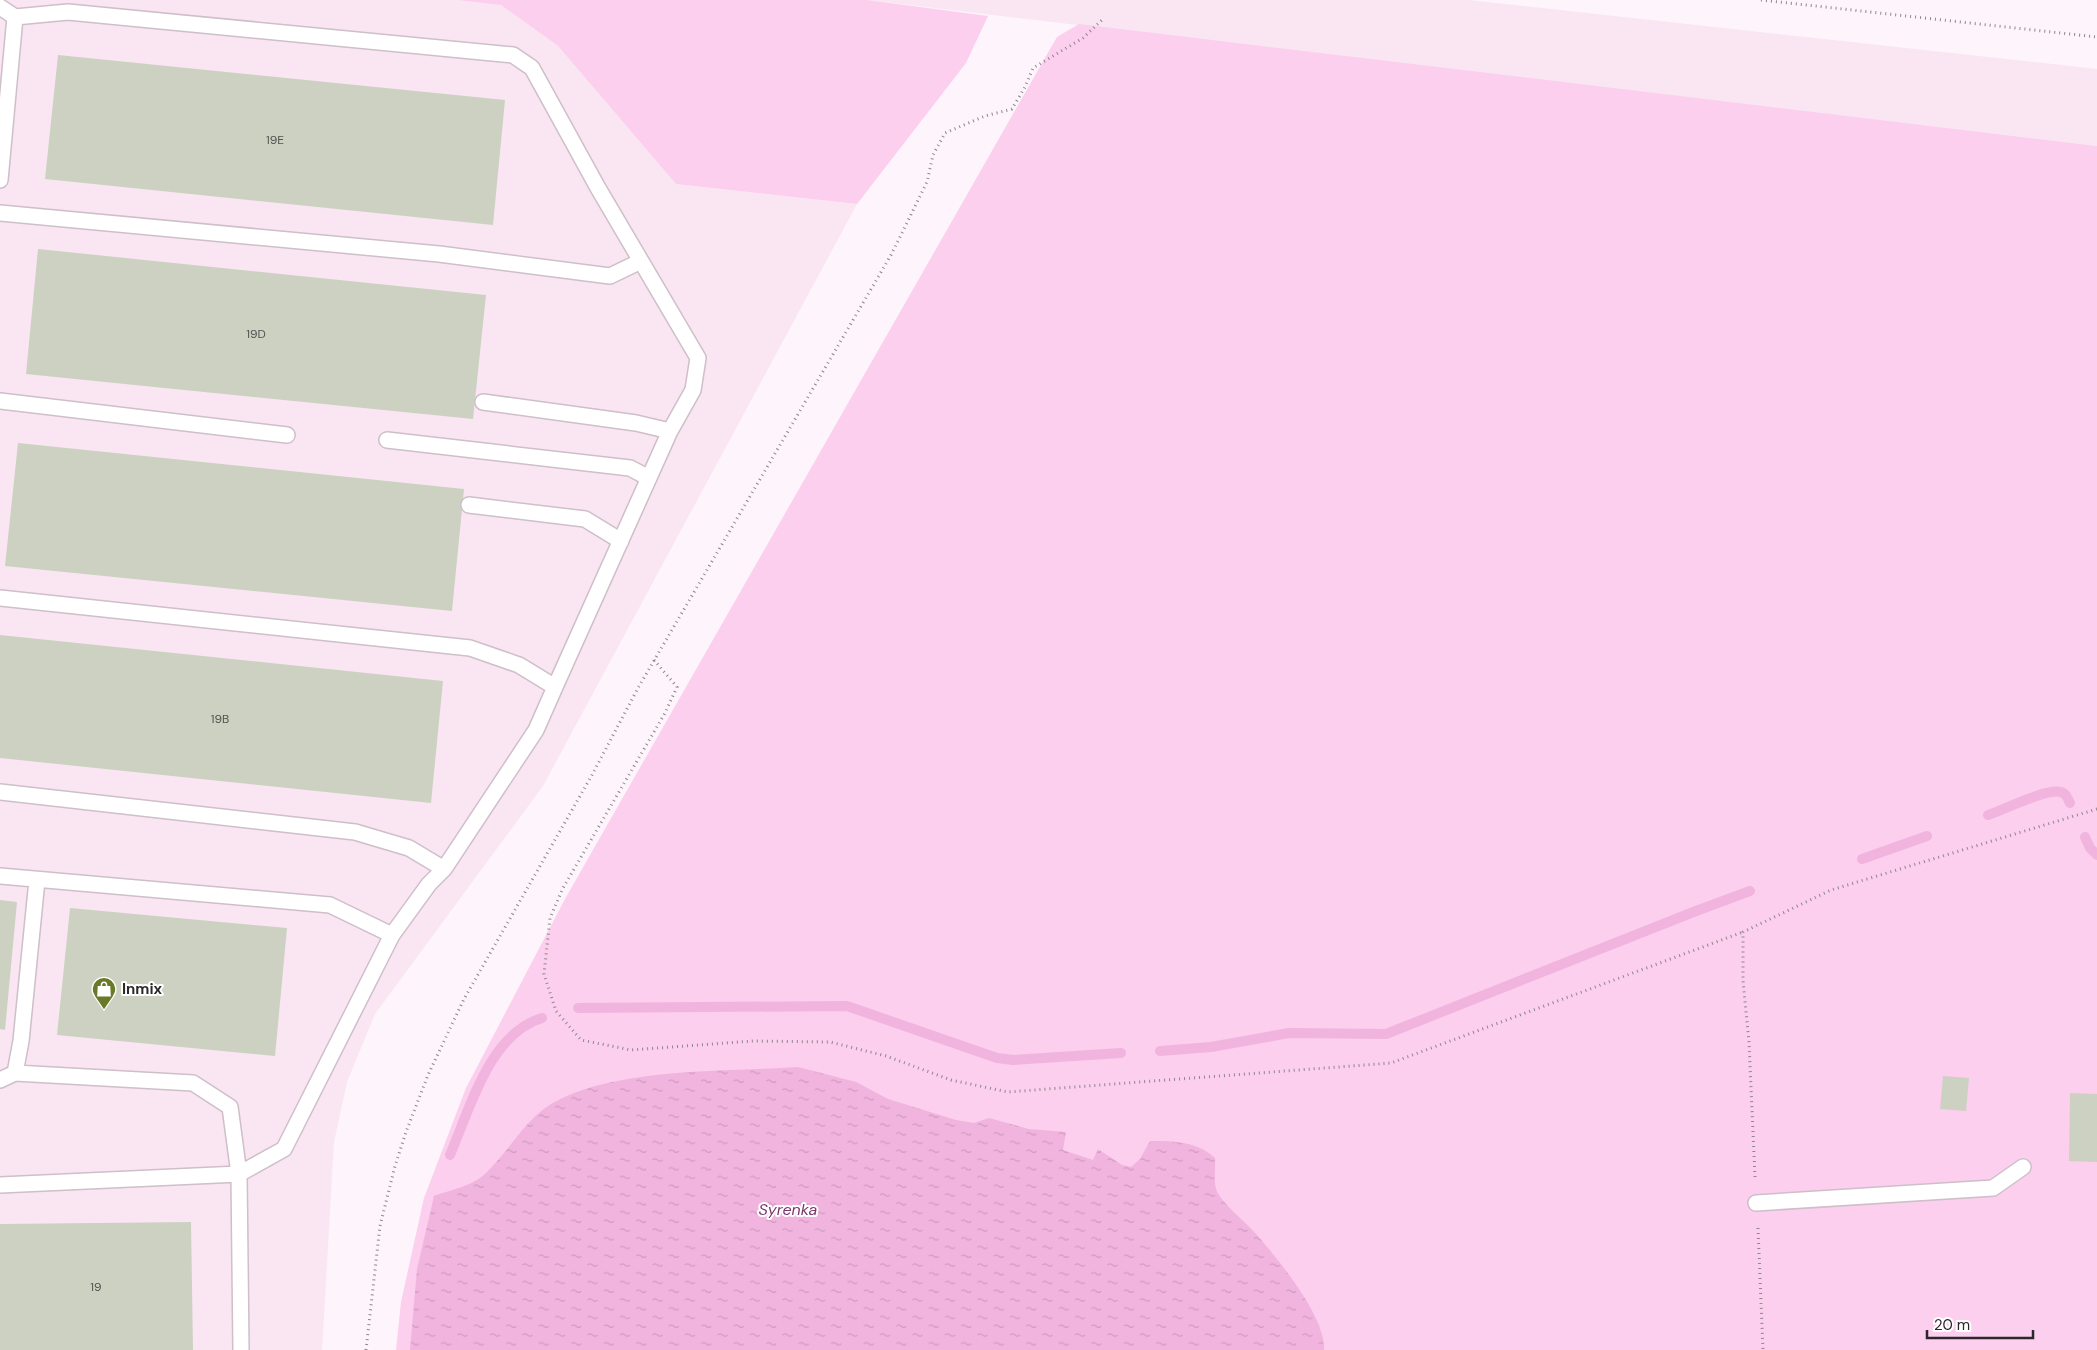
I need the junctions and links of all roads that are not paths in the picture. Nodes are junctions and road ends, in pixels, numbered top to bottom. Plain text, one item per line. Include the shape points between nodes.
1 (0, 8) edge
2 (15, 17) junction
3 (0, 180) edge
4 (0, 213) edge
5 (641, 261) junction
6 (0, 401) edge
7 (483, 402) dead end
8 (670, 431) junction
9 (287, 435) dead end
10 (388, 440) dead end
11 (649, 478) junction
12 (469, 505) dead end
13 (621, 540) junction
14 (0, 598) edge
15 (555, 687) junction
16 (0, 792) edge
17 (444, 869) junction
18 (0, 876) edge
19 (37, 880) junction
20 (392, 935) junction
21 (15, 1073) junction
22 (0, 1080) edge
23 (2023, 1167) dead end
24 (239, 1174) junction
25 (0, 1185) edge
26 (1756, 1203) road end
27 (241, 1350) edge

1 - 2 lane
2 - 3 lane
2 - 5 lane via 68,12 513,55 532,68
4 - 5 lane via 440,254 610,276
5 - 8 lane via 698,358 693,390
6 - 9 lane
7 - 8 lane via 636,423
8 - 11 lane
10 - 11 lane via 630,468
11 - 13 lane
12 - 13 lane via 585,520
13 - 15 lane
14 - 15 lane via 470,648 519,665
15 - 17 lane via 536,730
16 - 17 lane via 355,832 409,848
17 - 20 lane
18 - 19 lane
19 - 20 lane via 330,905
19 - 21 lane
20 - 24 lane via 284,1149
21 - 22 lane
21 - 24 lane via 193,1082 230,1106
23 - 26 lane via 1993,1188
24 - 25 lane
24 - 27 lane

